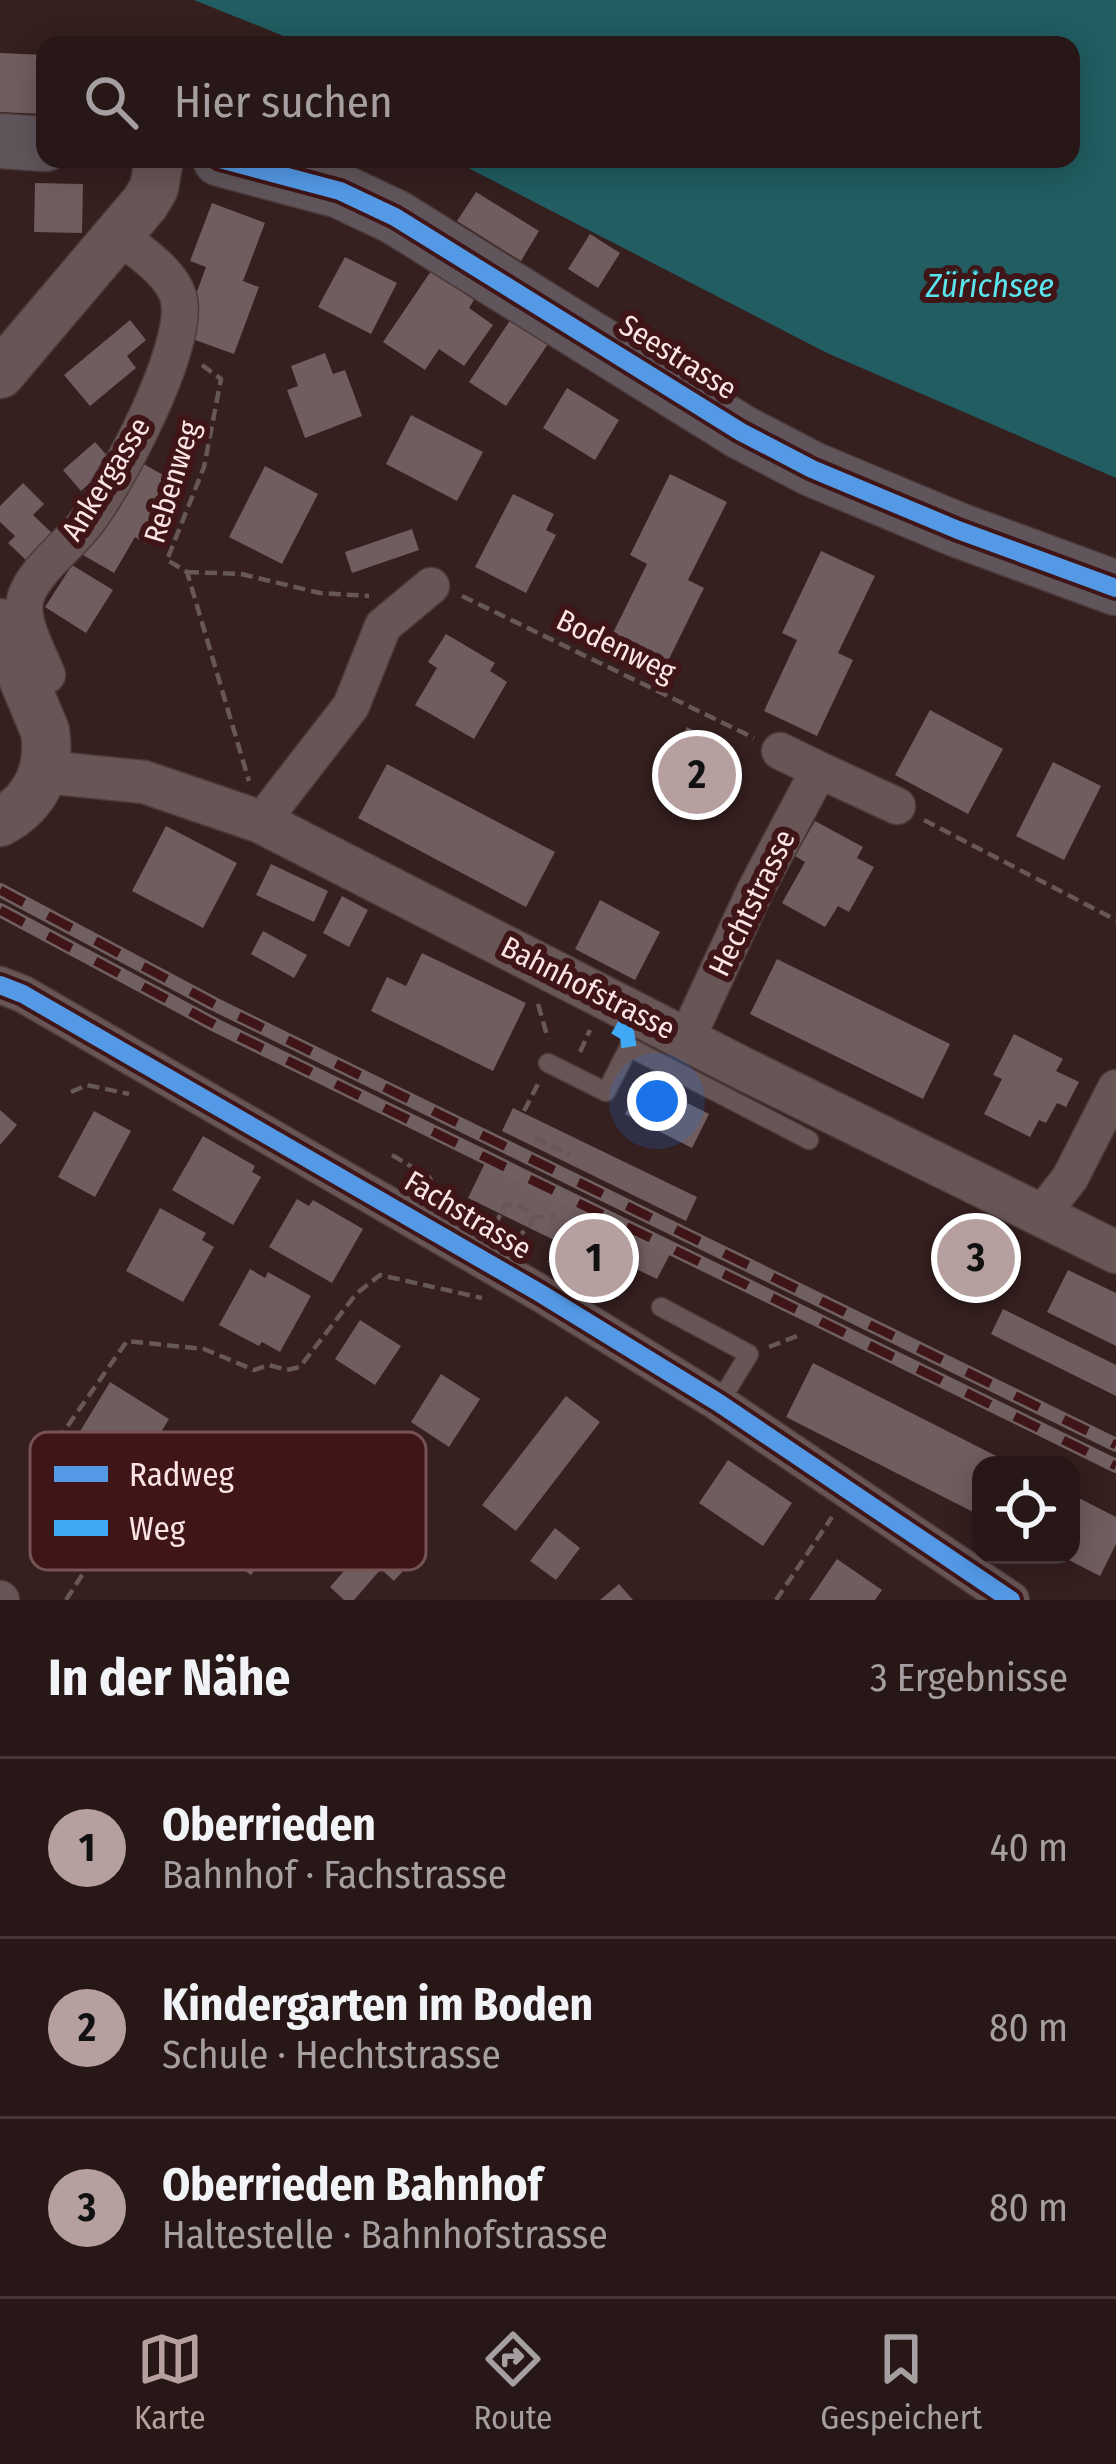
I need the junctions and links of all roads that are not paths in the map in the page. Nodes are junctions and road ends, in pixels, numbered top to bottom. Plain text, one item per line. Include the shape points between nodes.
1 (0, 141) edge
2 (36, 143) edge
3 (157, 168) edge
4 (255, 168) edge
5 (120, 236) junction
6 (0, 374) edge
7 (431, 586) road end
8 (1116, 588) edge
9 (0, 622) edge
10 (30, 720) edge
11 (780, 751) road end
12 (819, 770) junction
13 (897, 806) road end
14 (0, 822) edge
15 (261, 823) junction
16 (0, 985) edge
17 (687, 1038) junction
18 (548, 1063) dead end
19 (1116, 1088) edge
20 (809, 1140) dead end
21 (1041, 1215) junction
22 (1116, 1252) edge
23 (661, 1307) dead end
24 (719, 1403) junction
25 (1011, 1600) edge

1 - 2 main road
3 - 5 main road via 154,188
4 - 8 main road, Seestrasse via 322,185 395,218 812,469
5 - 6 main road
5 - 10 street, Ankergasse via 169,280 181,317 144,423 88,521 24,600 57,699
7 - 15 street via 383,626 351,706
9 - 10 main road
10 - 14 main road via 25,804
10 - 15 street, Bahnhofstrasse via 144,782
11 - 12 street
12 - 13 street
12 - 17 street, Hechtstrasse
15 - 17 street, Bahnhofstrasse
16 - 24 street, Fachstrasse via 378,1197
17 - 21 street, Bahnhofstrasse
18 - 20 lane via 606,1092 629,1047
19 - 21 street via 1070,1178
21 - 22 street, Bahnhofstrasse
23 - 24 lane via 748,1354
24 - 25 street, Fachstrasse

